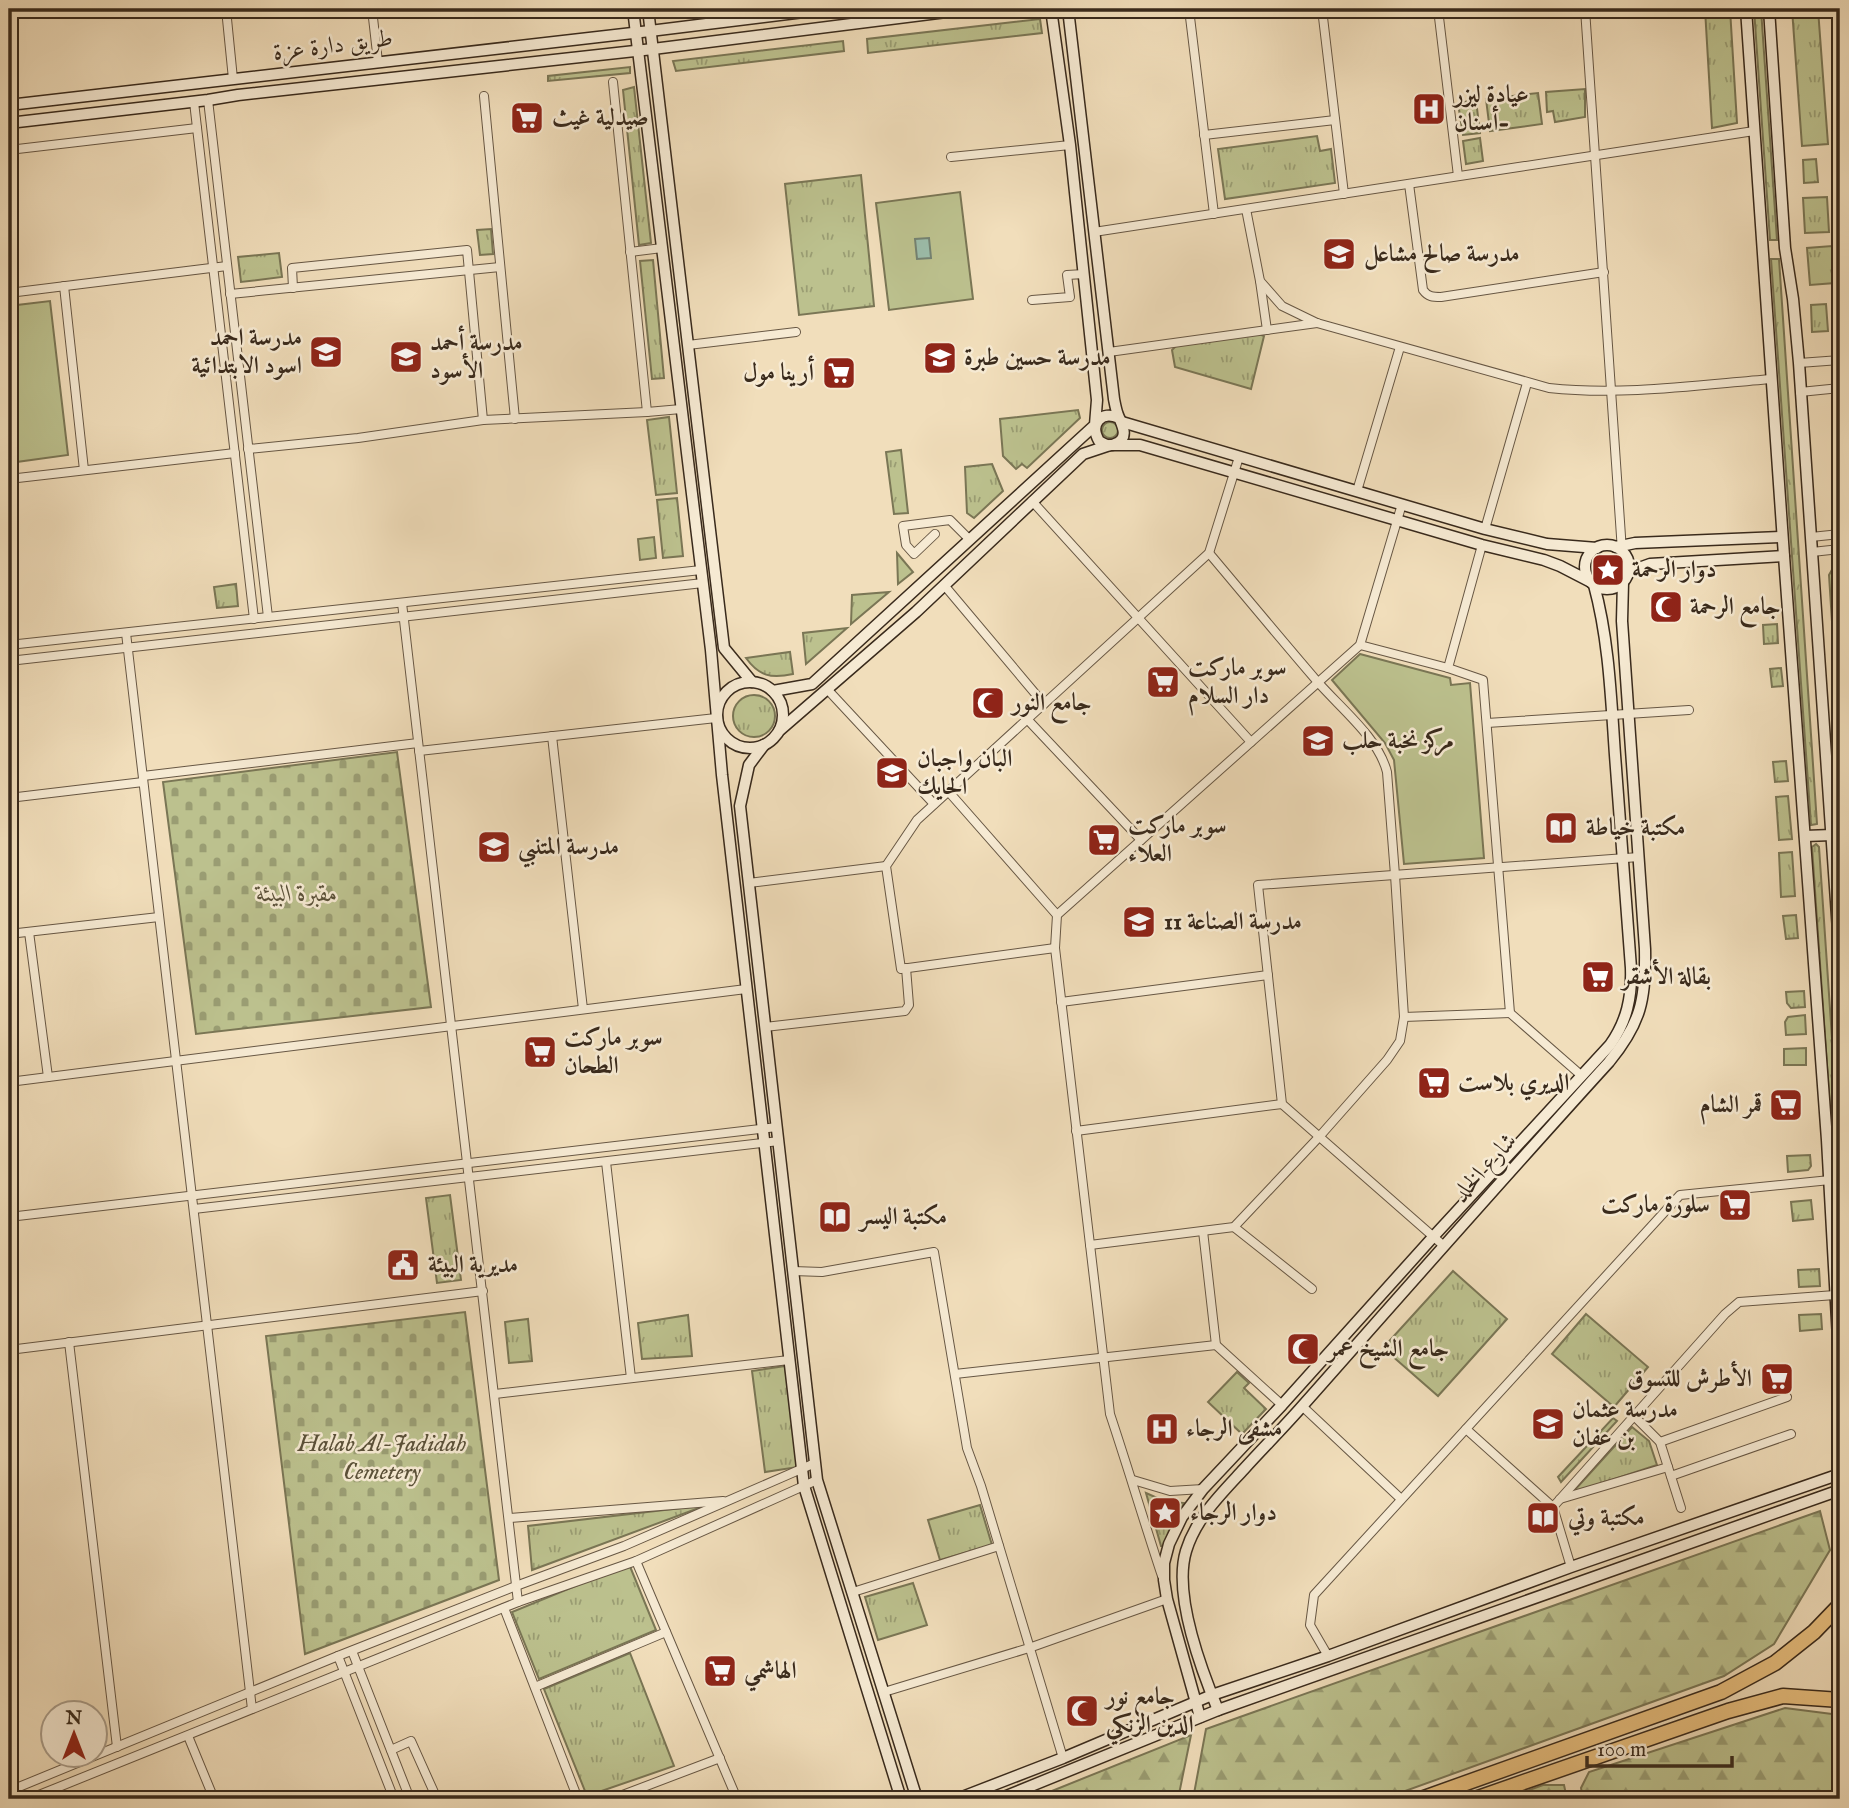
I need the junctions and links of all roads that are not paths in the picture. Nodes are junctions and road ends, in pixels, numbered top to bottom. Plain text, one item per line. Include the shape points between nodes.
1 (226, 9) edge
2 (372, 9) edge
3 (633, 9) edge
4 (648, 9) edge
5 (828, 9) edge
6 (970, 9) edge
7 (1051, 9) edge
8 (1068, 9) edge
9 (1189, 9) edge
10 (1322, 9) edge
11 (1438, 9) edge
12 (1585, 9) edge
13 (1746, 9) edge
14 (1769, 9) edge
15 (650, 31) junction
16 (636, 33) junction
17 (653, 49) junction
18 (638, 51) junction
19 (378, 62) junction
20 (233, 79) junction
21 (613, 82) dead end
22 (484, 96) dead end
23 (208, 100) junction
24 (194, 102) junction
25 (9, 105) edge
26 (1335, 120) junction
27 (9, 123) edge
28 (197, 128) junction
29 (1755, 131) junction
30 (1204, 135) junction
31 (1070, 145) junction
32 (9, 150) edge
33 (1595, 155) junction
34 (951, 157) dead end
35 (1458, 176) junction
36 (1409, 184) junction
37 (1344, 194) junction
38 (1246, 209) junction
39 (1214, 214) junction
40 (1094, 232) junction
41 (662, 248) junction
42 (1785, 248) junction
43 (1763, 250) junction
44 (630, 252) junction
45 (227, 266) junction
46 (500, 267) junction
47 (213, 268) junction
48 (469, 270) junction
49 (1604, 272) junction
50 (1084, 274) junction
51 (1260, 281) junction
52 (64, 286) junction
53 (293, 288) junction
54 (9, 293) edge
55 (230, 294) junction
56 (1032, 300) dead end
57 (1317, 323) junction
58 (1267, 330) junction
59 (796, 332) dead end
60 (688, 345) junction
61 (1399, 347) junction
62 (1109, 352) junction
63 (1840, 360) edge
64 (1798, 363) junction
65 (1772, 379) junction
66 (1527, 383) junction
67 (1840, 388) edge
68 (1612, 391) junction
69 (1800, 392) junction
70 (681, 409) junction
71 (647, 412) junction
72 (515, 419) junction
73 (483, 420) junction
74 (1121, 420) junction
75 (1095, 425) junction
76 (1110, 445) junction
77 (248, 449) junction
78 (234, 453) junction
79 (1239, 457) junction
80 (84, 470) junction
81 (1234, 472) junction
82 (9, 479) edge
83 (1357, 491) junction
84 (1032, 501) junction
85 (1402, 505) junction
86 (1398, 520) junction
87 (1485, 528) junction
88 (935, 534) dead end
89 (1840, 534) edge
90 (1782, 537) junction
91 (1811, 537) junction
92 (970, 540) junction
93 (1482, 545) junction
94 (1597, 548) junction
95 (1620, 548) junction
96 (1840, 549) edge
97 (1812, 552) junction
98 (1209, 554) junction
99 (1784, 556) junction
100 (945, 562) junction
101 (701, 570) junction
102 (956, 573) junction
103 (1626, 577) junction
104 (703, 583) junction
105 (1592, 583) junction
106 (944, 585) junction
107 (402, 603) junction
108 (268, 617) junction
109 (403, 617) junction
110 (1138, 618) junction
111 (254, 619) junction
112 (126, 633) junction
113 (9, 645) edge
114 (1360, 645) junction
115 (127, 648) junction
116 (9, 661) edge
117 (1448, 668) junction
118 (752, 682) junction
119 (1318, 682) junction
120 (827, 689) junction
121 (773, 691) junction
122 (1044, 704) junction
123 (1689, 710) dead end
124 (1629, 714) junction
125 (1612, 716) junction
126 (716, 718) junction
127 (1027, 719) junction
128 (1487, 723) junction
129 (780, 730) junction
130 (551, 737) junction
131 (1251, 743) junction
132 (764, 745) junction
133 (419, 747) junction
134 (143, 779) junction
135 (948, 791) junction
136 (9, 798) edge
137 (934, 804) junction
138 (1832, 835) junction
139 (1805, 836) junction
140 (1141, 840) junction
141 (1639, 857) junction
142 (1623, 858) junction
143 (886, 866) junction
144 (1500, 867) junction
145 (1395, 875) junction
146 (749, 883) junction
147 (1057, 915) junction
148 (159, 917) junction
149 (29, 932) junction
150 (9, 934) edge
151 (1055, 948) junction
152 (1840, 960) edge
153 (906, 968) junction
154 (1268, 975) junction
155 (746, 989) junction
156 (1061, 1002) junction
157 (583, 1009) junction
158 (1510, 1013) junction
159 (1404, 1017) junction
160 (452, 1026) junction
161 (765, 1027) junction
162 (767, 1040) junction
163 (752, 1042) junction
164 (176, 1061) junction
165 (1582, 1076) junction
166 (48, 1077) junction
167 (9, 1082) edge
168 (1282, 1104) junction
169 (777, 1128) junction
170 (762, 1129) junction
171 (1076, 1131) junction
172 (1319, 1137) junction
173 (779, 1142) junction
174 (764, 1143) junction
175 (606, 1162) junction
176 (468, 1163) junction
177 (469, 1178) junction
178 (1830, 1180) junction
179 (192, 1195) junction
180 (194, 1209) junction
181 (9, 1217) edge
182 (1234, 1227) junction
183 (1203, 1231) junction
184 (1433, 1237) junction
185 (1090, 1245) junction
186 (1444, 1246) junction
187 (793, 1271) junction
188 (1312, 1289) dead end
189 (483, 1292) junction
190 (1835, 1295) junction
191 (1838, 1315) edge
192 (208, 1325) junction
193 (69, 1342) junction
194 (1216, 1345) junction
195 (9, 1350) edge
196 (1103, 1358) junction
197 (789, 1360) junction
198 (955, 1374) junction
199 (1840, 1374) edge
200 (631, 1378) junction
201 (495, 1394) junction
202 (1787, 1396) dead end
203 (1282, 1405) junction
204 (1302, 1406) junction
205 (1634, 1416) junction
206 (1466, 1429) junction
207 (1791, 1434) dead end
208 (1660, 1442) junction
209 (815, 1463) junction
210 (802, 1469) junction
211 (1670, 1471) junction
212 (1840, 1474) edge
213 (1213, 1478) junction
214 (817, 1480) junction
215 (1133, 1480) junction
216 (804, 1486) junction
217 (1203, 1489) junction
218 (1225, 1490) junction
219 (1840, 1490) edge
220 (1401, 1499) junction
221 (1560, 1499) junction
222 (730, 1500) junction
223 (1553, 1507) junction
224 (1681, 1508) dead end
225 (510, 1518) junction
226 (999, 1546) junction
227 (636, 1560) junction
228 (1571, 1567) junction
229 (1164, 1580) junction
230 (516, 1586) junction
231 (853, 1592) junction
232 (1167, 1599) junction
233 (518, 1602) junction
234 (1840, 1605) edge
235 (505, 1608) junction
236 (666, 1632) junction
237 (1028, 1648) junction
238 (352, 1651) junction
239 (338, 1656) junction
240 (1328, 1656) junction
241 (359, 1668) junction
242 (344, 1673) junction
243 (535, 1687) junction
244 (884, 1692) junction
245 (252, 1693) junction
246 (1212, 1695) junction
247 (1840, 1700) edge
248 (1195, 1702) junction
249 (253, 1710) junction
250 (1218, 1710) junction
251 (1200, 1717) junction
252 (188, 1736) junction
253 (117, 1747) junction
254 (391, 1750) junction
255 (720, 1758) junction
256 (1063, 1758) junction
257 (9, 1791) edge
258 (46, 1796) edge
259 (30, 1799) edge
260 (214, 1799) edge
261 (394, 1799) edge
262 (410, 1799) edge
263 (437, 1799) edge
264 (578, 1799) edge
265 (612, 1799) edge
266 (737, 1799) edge
267 (901, 1799) edge
268 (918, 1799) edge
269 (957, 1799) edge
270 (999, 1799) edge
271 (1421, 1799) edge
272 (1475, 1799) edge

1 - 20 street
2 - 19 street
3 - 16 street
4 - 15 street
5 - 15 street, طريق دارة عزة
6 - 17 street
7 - 31 street
8 - 40 street
9 - 30 street
10 - 26 street
11 - 35 street
12 - 33 street
13 - 29 street
14 - 42 street
15 - 16 street, طريق دارة عزة
15 - 17 street
16 - 18 street
16 - 19 street, طريق دارة عزة
17 - 18 street
17 - 60 street
18 - 23 street
18 - 41 street
19 - 20 street, طريق دارة عزة
20 - 25 street, طريق دارة عزة
21 - 44 street
22 - 46 street
23 - 24 street
23 - 45 street
24 - 27 street
24 - 28 street
26 - 30 street
26 - 37 street
28 - 32 street
28 - 47 street
29 - 33 street
29 - 43 street
30 - 39 street
31 - 34 street
31 - 50 street
33 - 35 street
33 - 49 street
35 - 36 street
36 - 37 street
36 - 49 street via 1427,295
37 - 38 street
38 - 39 street
38 - 51 street
39 - 40 street
40 - 62 street
41 - 44 street
41 - 70 street
42 - 43 street
42 - 64 street
43 - 65 street
44 - 71 street
45 - 47 street
45 - 55 street
46 - 48 street
46 - 72 street
47 - 52 street
47 - 78 street
48 - 53 street
48 - 53 street via 467,250 292,268
48 - 73 street
49 - 68 street
50 - 56 street via 1067,275 1070,297
50 - 75 street via 1097,401
51 - 57 street via 1282,306
51 - 58 street
52 - 54 street
52 - 80 street
53 - 55 street
55 - 77 street
57 - 58 street
57 - 61 street
58 - 62 street
59 - 60 street
60 - 118 street via 724,648
61 - 66 street
61 - 83 street
62 - 74 street
63 - 64 street
64 - 69 street
65 - 68 street
65 - 90 street
66 - 68 street
66 - 87 street
67 - 69 street
68 - 95 street
69 - 91 street
70 - 71 street
70 - 101 street
71 - 72 street
72 - 73 street
73 - 77 street
74 - 75 street via 1105,416
74 - 76 street via 1124,435
74 - 79 street
75 - 76 street via 1099,441
75 - 92 street
76 - 81 street via 1140,445
76 - 84 street via 1083,454
77 - 108 street
78 - 80 street
78 - 111 street
79 - 81 street
79 - 83 street
80 - 82 street
81 - 86 street
81 - 98 street
83 - 85 street
84 - 102 street
84 - 110 street
85 - 86 street
85 - 87 street
86 - 93 street
86 - 114 street
87 - 94 street via 1547,544
88 - 92 street via 914,554 906,545 904,526 950,520
89 - 91 street
90 - 95 street
90 - 99 street
91 - 97 street
92 - 100 street
93 - 105 street via 1544,560
93 - 117 street
94 - 95 street
94 - 105 street via 1588,557 1585,570
95 - 103 street via 1626,558
96 - 97 street
97 - 138 street
98 - 110 street
98 - 119 street
99 - 103 street via 1650,564
99 - 139 street
100 - 102 street
100 - 121 street via 812,684
101 - 104 street
101 - 107 street
102 - 106 street
103 - 105 street via 1609,589
103 - 124 street, شارع الخلد via 1622,621
104 - 109 street
104 - 126 street
105 - 125 street via 1601,610
106 - 120 street
106 - 122 street
107 - 108 street
107 - 109 street
108 - 111 street
109 - 115 street
109 - 133 street
110 - 122 street
110 - 131 street
111 - 112 street
112 - 113 street
112 - 115 street
114 - 117 street
114 - 119 street
115 - 116 street
115 - 134 street
117 - 128 street via 1483,680
118 - 121 street
118 - 126 street via 730,688 722,696
119 - 131 street
119 - 145 street via 1384,761
120 - 129 street
120 - 137 street
121 - 129 street via 783,710
122 - 127 street
123 - 124 street
124 - 125 street
124 - 141 street, شارع الخلد
125 - 128 street
125 - 142 street
126 - 130 street
126 - 132 street via 733,744 743,748
126 - 155 street
127 - 135 street
127 - 140 street
128 - 144 street
129 - 132 street
130 - 133 street
130 - 157 street
131 - 140 street
132 - 146 street via 749,765 740,806
133 - 134 street
133 - 160 street
134 - 136 street
134 - 148 street
135 - 137 street
135 - 147 street
137 - 143 street via 917,820
138 - 139 street
138 - 152 street
139 - 178 street
140 - 147 street
141 - 142 street
141 - 186 street, شارع الخلد via 1644,993 1631,1030 1609,1062
142 - 144 street
142 - 165 street via 1632,988 1629,1006 1617,1035
143 - 146 street
143 - 153 street via 901,969
144 - 145 street
144 - 158 street
145 - 154 street via 1258,885
145 - 159 street
146 - 161 street
147 - 151 street
148 - 149 street
148 - 164 street
149 - 150 street
149 - 166 street
151 - 153 street
151 - 156 street
153 - 161 street via 909,1005 905,1011
154 - 156 street
154 - 168 street
155 - 157 street
155 - 163 street
156 - 171 street
157 - 160 street
158 - 159 street
158 - 165 street
159 - 172 street via 1400,1041 1387,1060
160 - 164 street
160 - 176 street
161 - 162 street
162 - 163 street
162 - 169 street
163 - 170 street
164 - 166 street
164 - 179 street
165 - 184 street
166 - 167 street
168 - 171 street
168 - 172 street
169 - 170 street
169 - 173 street
170 - 174 street
170 - 176 street
171 - 185 street
172 - 182 street
172 - 184 street
173 - 174 street
173 - 187 street
174 - 175 street
174 - 197 street
175 - 177 street
175 - 200 street
176 - 177 street
176 - 179 street
177 - 180 street
177 - 189 street
178 - 190 street
178 - 206 street via 1680,1195
179 - 180 street
179 - 181 street
180 - 192 street
182 - 183 street
182 - 188 street
183 - 185 street
183 - 194 street
184 - 186 street
184 - 203 street
185 - 196 street
186 - 204 street, شارع الخلد
187 - 198 street via 822,1272 934,1252
187 - 209 street
189 - 192 street
189 - 201 street
190 - 191 street
190 - 205 street via 1739,1302
191 - 199 street
192 - 193 street
192 - 245 street
193 - 195 street
193 - 253 street
194 - 196 street
194 - 203 street
196 - 198 street
196 - 215 street via 1110,1414
197 - 200 street
197 - 210 street
198 - 226 street via 967,1448
200 - 201 street
201 - 225 street
202 - 208 street
203 - 213 street
204 - 218 street, شارع الخلد
204 - 220 street
205 - 208 street
205 - 221 street
206 - 220 street
206 - 223 street
207 - 211 street
208 - 211 street
209 - 210 street
209 - 214 street
210 - 216 street
210 - 222 street
211 - 221 street
211 - 224 street
212 - 228 street
213 - 217 street
213 - 218 street
214 - 216 street
214 - 231 street
215 - 217 street via 1170,1491
215 - 229 street
216 - 227 street
216 - 267 street
217 - 229 street via 1169,1544
218 - 246 street, شارع الخلد via 1195,1529 1183,1568 1188,1617
219 - 250 street
220 - 240 street via 1314,1595 1310,1625
221 - 223 street
222 - 225 street
222 - 230 street
223 - 228 street
225 - 230 street
226 - 231 street
226 - 237 street
227 - 233 street
227 - 236 street
228 - 240 street
229 - 232 street
230 - 233 street
230 - 238 street
231 - 244 street
232 - 237 street
232 - 248 street
233 - 235 street
234 - 271 highway via 1775,1663 1721,1692
235 - 241 street
235 - 243 street
236 - 243 street
236 - 255 street
237 - 244 street
237 - 256 street
238 - 239 street
238 - 241 street
239 - 242 street
239 - 245 street
240 - 246 street
241 - 242 street
241 - 254 street
242 - 249 street
242 - 261 street
243 - 264 street
244 - 268 street
245 - 249 street
245 - 253 street
246 - 248 street
246 - 250 street, شارع الخلد
247 - 272 highway via 1783,1696
248 - 251 street
248 - 256 street
249 - 252 street
250 - 251 street
251 - 270 street
252 - 258 street
252 - 260 street
253 - 257 street
254 - 262 street
254 - 263 street via 411,1741
255 - 265 street
255 - 266 street
256 - 269 street
258 - 259 street

